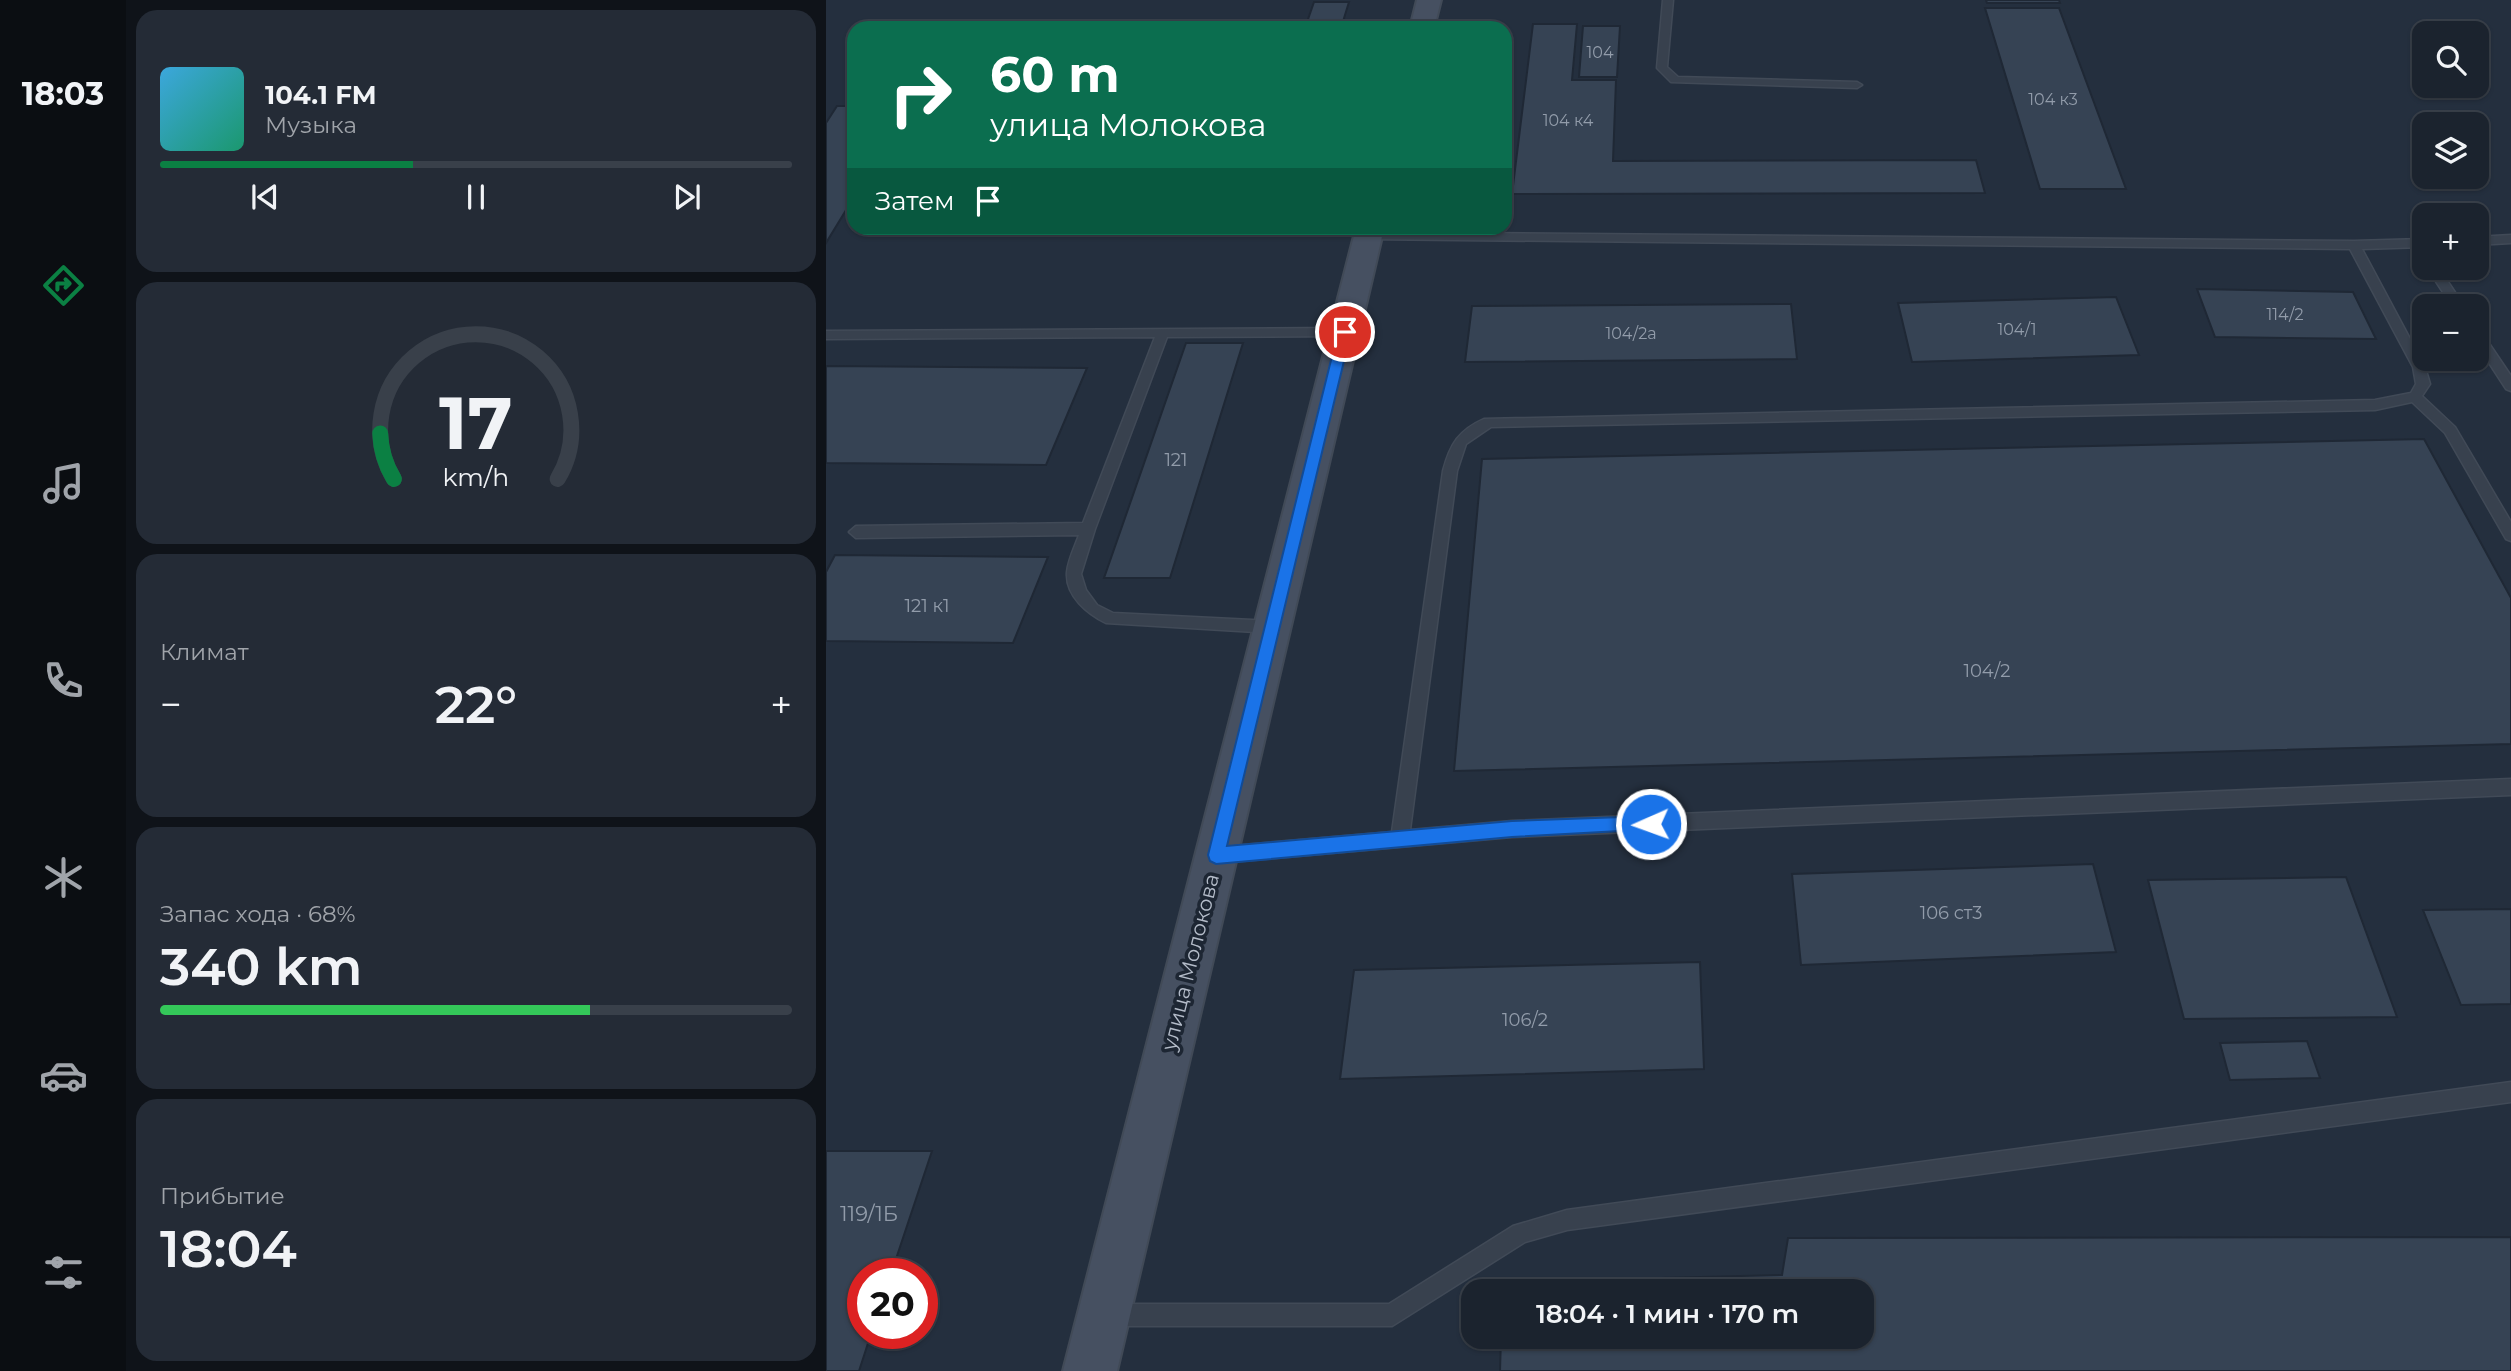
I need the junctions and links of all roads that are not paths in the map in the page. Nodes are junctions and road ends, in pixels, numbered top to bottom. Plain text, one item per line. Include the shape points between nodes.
1 (1429, 0) edge
2 (1668, 0) edge
3 (1424, 21) edge
4 (1857, 85) dead end
5 (1512, 234) edge
6 (1368, 235) edge
7 (2511, 239) edge
8 (2489, 240) edge
9 (2354, 245) junction
10 (2412, 247) edge
11 (1345, 332) junction
12 (826, 335) edge
13 (1162, 335) junction
14 (2489, 353) edge
15 (2511, 386) edge
16 (2415, 397) junction
17 (1088, 529) junction
18 (856, 532) dead end
19 (2511, 535) edge
20 (1272, 627) junction
21 (2511, 788) edge
22 (1399, 839) junction
23 (1216, 855) junction
24 (2511, 1092) edge
25 (1104, 1315) junction
26 (1090, 1371) edge

1 - 3 street
2 - 4 lane via 1662,68 1675,80
5 - 9 lane
6 - 11 street, улица Молокова
7 - 8 lane
9 - 10 lane
9 - 16 lane via 2420,367 2423,384
11 - 13 lane
11 - 20 street, улица Молокова
12 - 13 lane
13 - 17 lane
14 - 15 lane
16 - 19 lane via 2450,430
16 - 22 lane via 2375,405 1489,422 1472,429 1459,439 1450,471
17 - 18 lane
17 - 20 lane via 1074,574 1079,592 1092,609 1111,619
20 - 23 street, улица Молокова
21 - 22 lane via 1512,829
22 - 23 lane
23 - 25 street, улица Молокова
24 - 25 lane via 1567,1220 1520,1233 1392,1315
25 - 26 street, улица Молокова

